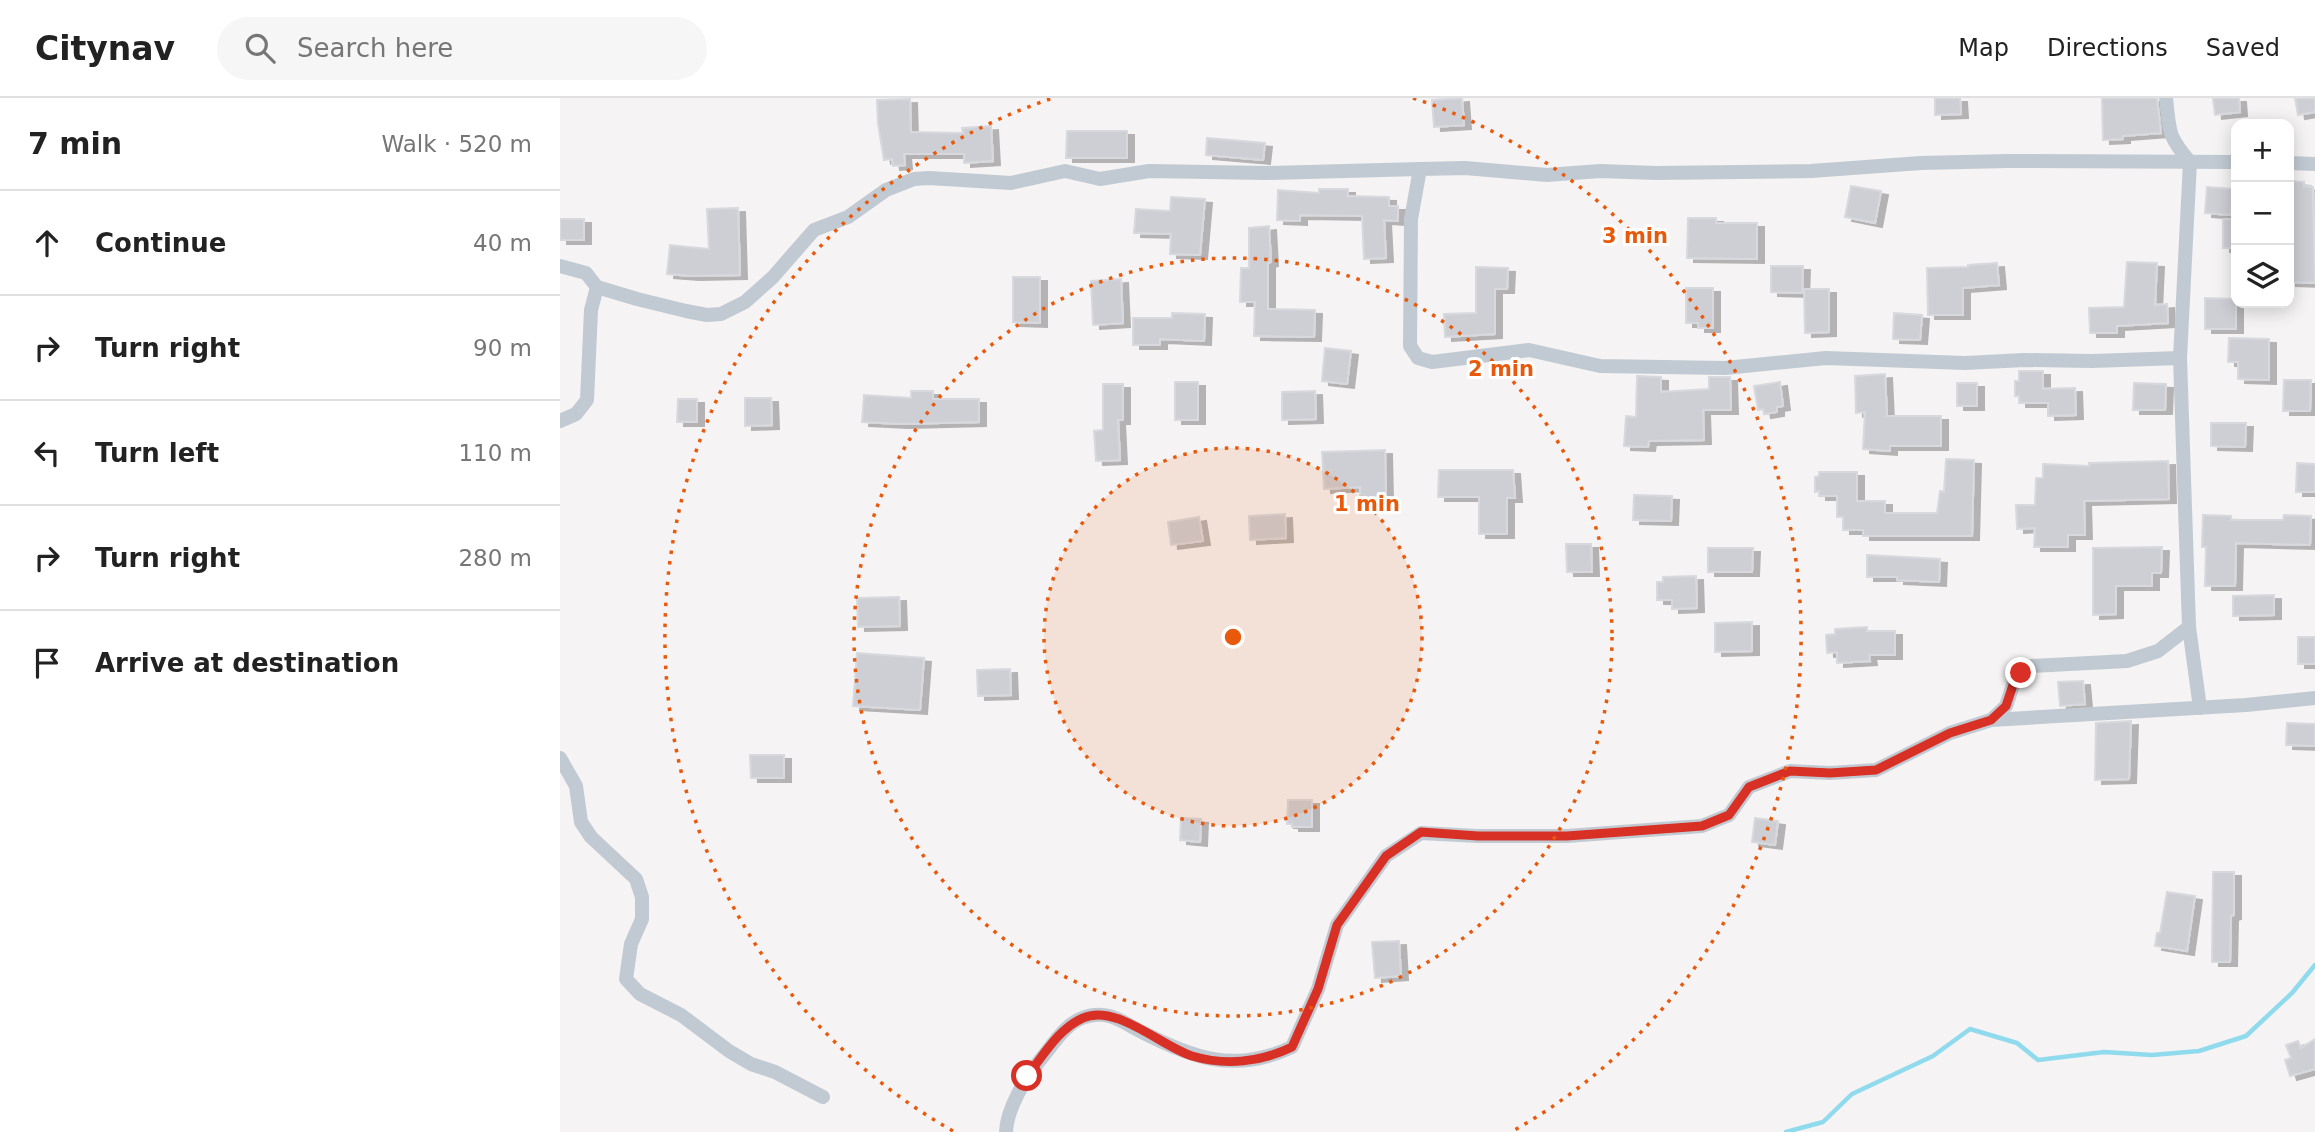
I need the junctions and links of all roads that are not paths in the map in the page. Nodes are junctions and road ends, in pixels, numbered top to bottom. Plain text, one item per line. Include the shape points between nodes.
1 (2166, 98) edge
2 (2190, 162) junction
3 (2231, 162) edge
4 (2294, 163) edge
5 (2315, 164) edge
6 (1420, 169) junction
7 (560, 254) edge
8 (568, 267) edge
9 (597, 287) junction
10 (2180, 358) junction
11 (560, 422) edge
12 (2189, 627) junction
13 (2315, 698) edge
14 (2200, 708) junction
15 (1991, 720) junction
16 (560, 758) edge
17 (823, 1097) dead end
18 (1006, 1132) edge

1 - 2 street via 2170,135
2 - 3 street
2 - 6 street via 2007,161 1811,171 1547,176 1465,167
2 - 10 street
4 - 5 street
6 - 9 street via 1149,171 1100,179 1065,171 1011,183 914,179 886,190 848,217 814,230 774,277 745,302 721,314 686,311
6 - 10 street via 1411,219 1410,346 1418,358 1432,362 1529,349 1600,366 1726,368 1826,358 1965,363
7 - 8 street
8 - 9 street via 586,273
9 - 11 street via 587,400 576,414
10 - 12 street
12 - 14 street
12 - 15 street via 2158,651 2127,662 2031,666 2021,673 2006,706
13 - 14 street
14 - 15 street
15 - 18 street via 1950,733 1876,770 1790,771 1749,787 1729,815 1702,826 1567,836 1421,832 1386,856 1337,925 1318,989 1292,1047 1270,1058 1239,1062 1192,1056 1112,1015 1084,1017 1062,1032 1027,1076
16 - 17 street via 576,786 581,822 636,879 642,897 642,919 631,944 626,979 640,994 681,1015 751,1064

